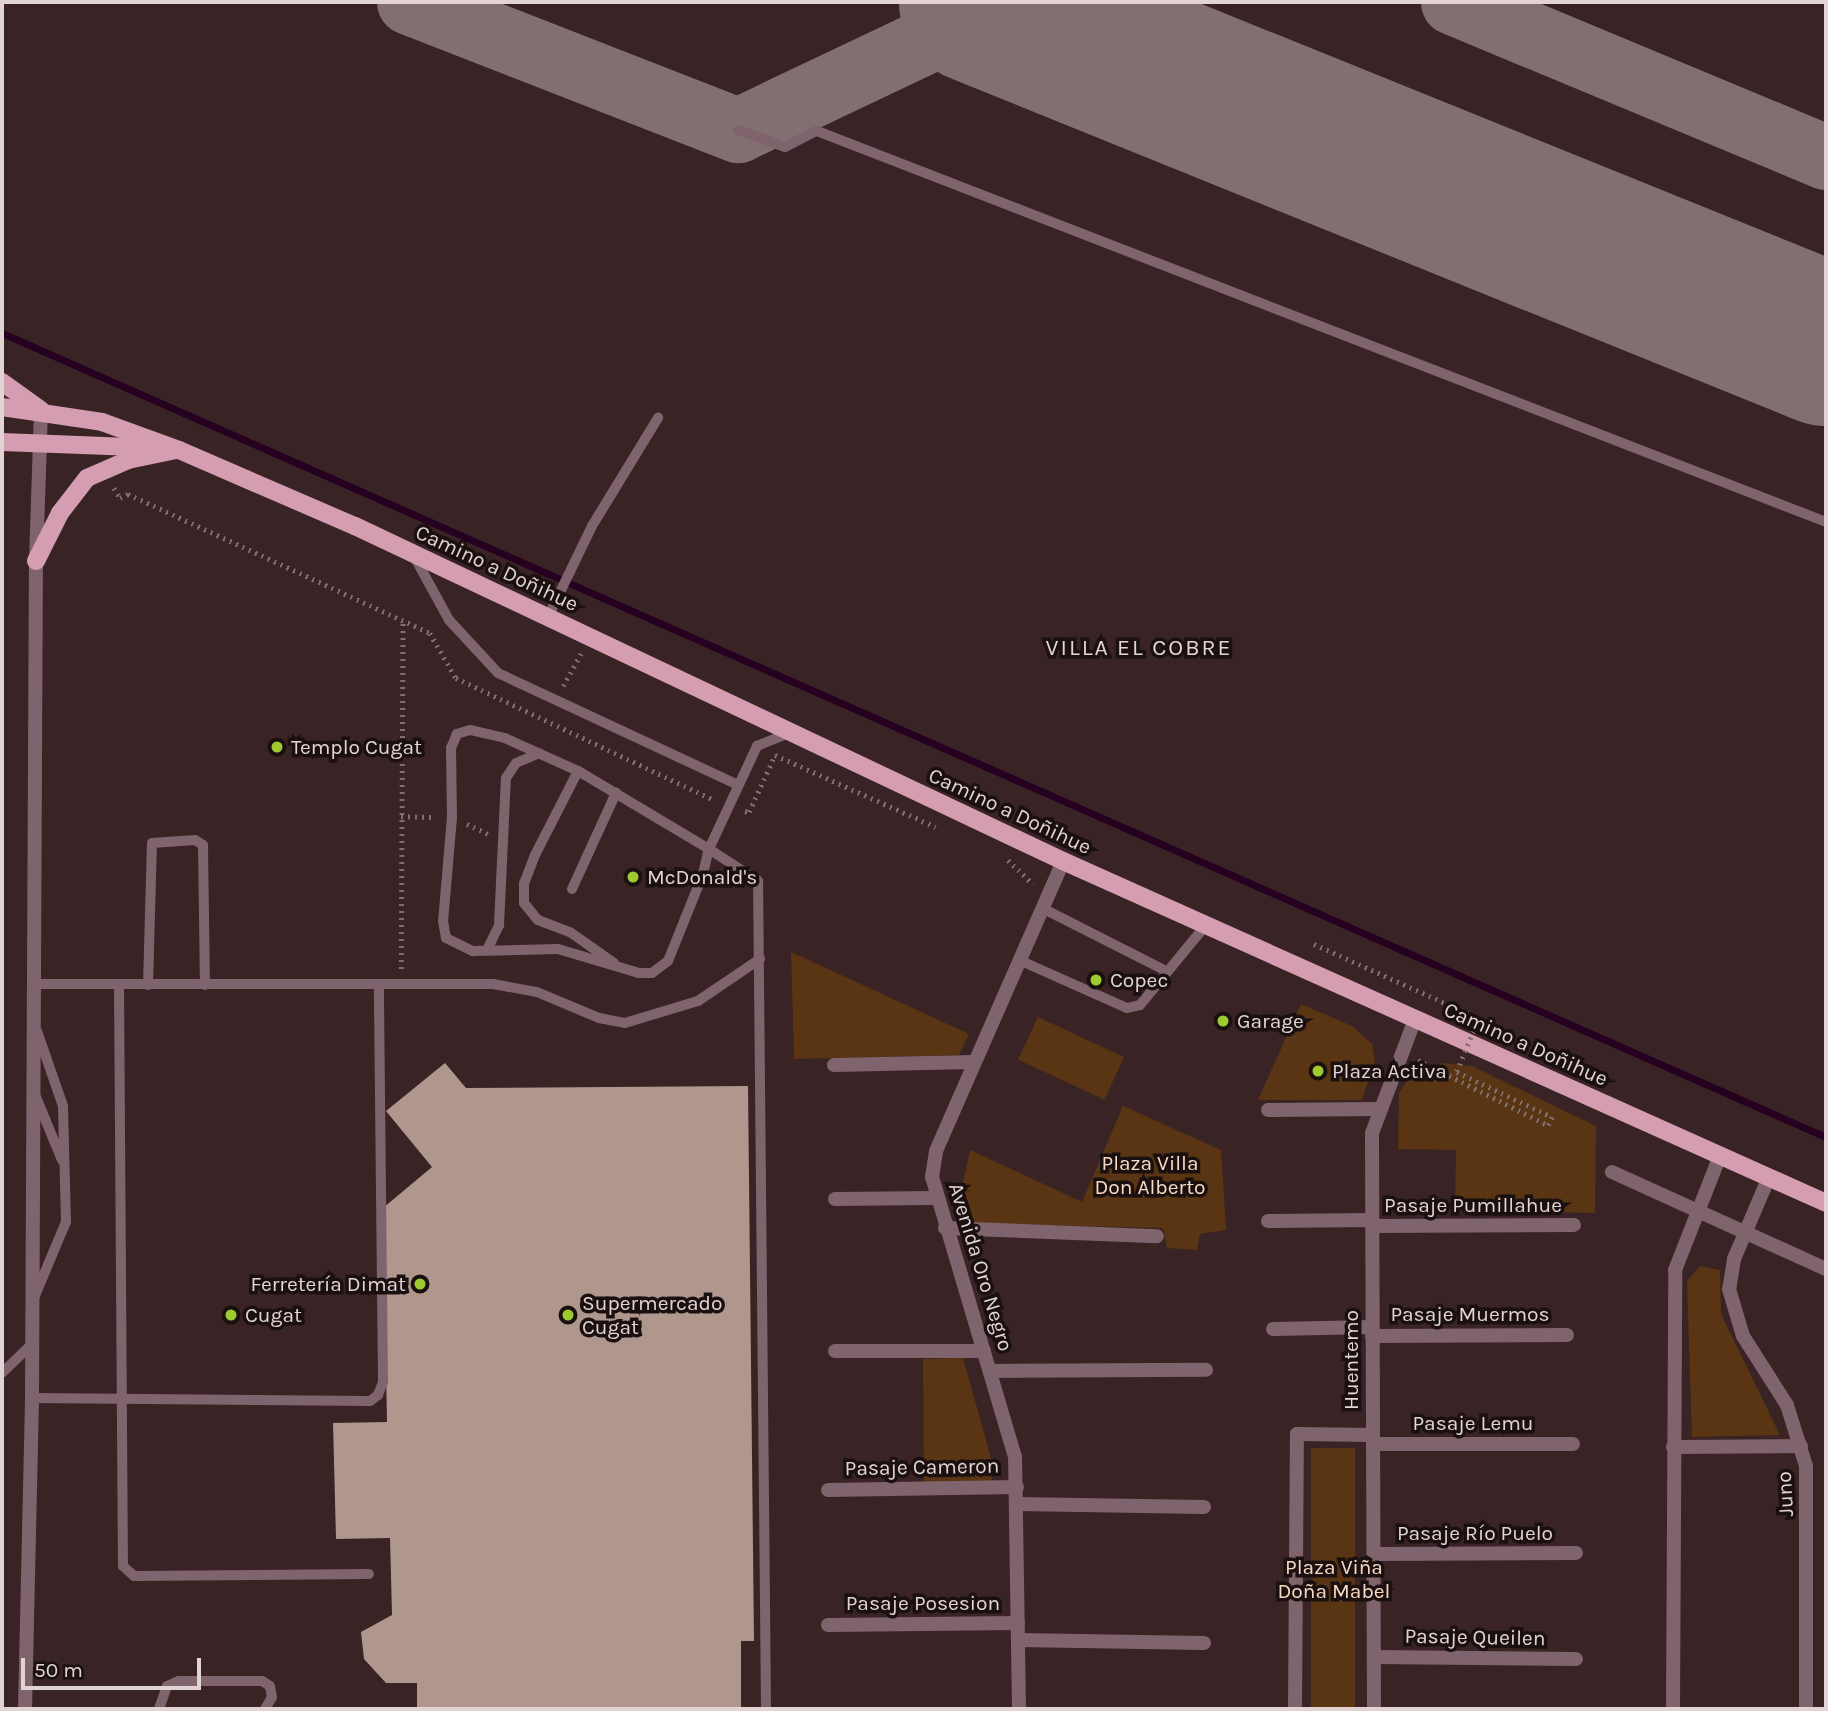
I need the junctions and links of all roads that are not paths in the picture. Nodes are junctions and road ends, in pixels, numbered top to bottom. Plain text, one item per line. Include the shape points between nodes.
1 (738, 130) dead end
2 (2, 382) edge
3 (2, 407) edge
4 (41, 410) junction
5 (658, 418) dead end
6 (2, 442) edge
7 (39, 443) junction
8 (179, 450) junction
9 (1826, 522) edge
10 (413, 554) junction
11 (36, 561) junction
12 (548, 617) junction
13 (789, 733) junction
14 (539, 753) junction
15 (578, 771) junction
16 (738, 785) junction
17 (616, 793) junction
18 (709, 849) junction
19 (1063, 861) junction
20 (572, 889) dead end
21 (1042, 908) junction
22 (1206, 925) junction
23 (488, 950) junction
24 (760, 959) junction
25 (1019, 960) junction
26 (617, 966) junction
27 (1166, 971) junction
28 (33, 984) junction
29 (119, 984) junction
30 (379, 984) junction
31 (148, 985) junction
32 (205, 985) junction
33 (1415, 1019) junction
34 (34, 1021) junction
35 (974, 1062) junction
36 (834, 1065) dead end
37 (34, 1092) junction
38 (1377, 1109) junction
39 (1268, 1110) dead end
40 (1720, 1156) junction
41 (64, 1166) junction
42 (1612, 1172) dead end
43 (1769, 1177) junction
44 (935, 1198) junction
45 (835, 1199) dead end
46 (1826, 1203) edge
47 (1696, 1210) junction
48 (1268, 1222) dead end
49 (1372, 1223) junction
50 (1574, 1225) dead end
51 (945, 1228) junction
52 (1745, 1232) junction
53 (1157, 1236) dead end
54 (1826, 1269) edge
55 (33, 1300) junction
56 (1273, 1329) dead end
57 (1372, 1332) junction
58 (1567, 1335) dead end
59 (33, 1343) junction
60 (835, 1351) dead end
61 (984, 1351) junction
62 (1206, 1370) dead end
63 (990, 1371) junction
64 (2, 1373) edge
65 (32, 1398) junction
66 (120, 1399) junction
67 (1373, 1439) junction
68 (1573, 1444) dead end
69 (1801, 1446) junction
70 (1673, 1447) junction
71 (1017, 1486) junction
72 (828, 1490) dead end
73 (1017, 1504) junction
74 (1204, 1507) dead end
75 (1576, 1553) dead end
76 (1374, 1554) junction
77 (369, 1574) dead end
78 (1018, 1623) junction
79 (828, 1625) dead end
80 (1018, 1640) junction
81 (1204, 1643) dead end
82 (1374, 1657) junction
83 (1576, 1659) dead end
84 (24, 1709) edge
85 (159, 1709) edge
86 (265, 1709) edge
87 (766, 1709) edge
88 (1019, 1709) edge
89 (1295, 1709) edge
90 (1374, 1709) edge
91 (1673, 1709) edge
92 (1806, 1709) edge

1 - 9 lane via 785,148 817,131
2 - 4 main road
3 - 4 main road, Camino a Doñihue
4 - 7 street
4 - 8 main road, Camino a Doñihue via 102,422
5 - 12 lane via 592,526
6 - 7 main road
7 - 8 main road
7 - 11 street
8 - 10 main road, Camino a Doñihue
8 - 11 main road via 128,460 88,478 60,513
10 - 12 main road, Camino a Doñihue
10 - 16 lane via 449,620 498,673
11 - 28 street
12 - 13 main road, Camino a Doñihue
13 - 16 lane via 757,746
13 - 19 main road, Camino a Doñihue
14 - 15 lane
14 - 23 lane via 516,763 506,778 499,925
14 - 23 lane via 482,730 457,734 452,748 443,929 461,948
15 - 17 lane
15 - 26 lane via 528,873 524,903 538,920 570,932
16 - 18 lane
17 - 18 lane
17 - 20 lane
18 - 24 lane via 758,881
18 - 26 lane via 704,874 668,961 652,973
19 - 21 street, Avenida Oro Negro
19 - 22 main road, Camino a Doñihue
21 - 25 street, Avenida Oro Negro
21 - 27 lane
22 - 27 lane
22 - 33 main road, Camino a Doñihue
23 - 26 lane via 558,949
24 - 30 lane via 698,1001 625,1023 537,992 493,984
24 - 87 lane
25 - 27 lane via 1127,1008 1140,1006
25 - 35 street, Avenida Oro Negro
28 - 29 lane
28 - 34 street
29 - 31 lane
29 - 66 lane
30 - 32 lane
30 - 66 lane via 383,1382 378,1395 370,1401
31 - 32 lane
31 - 32 lane via 152,844 195,840 203,845
33 - 38 street, Huentemo
33 - 40 main road, Camino a Doñihue
34 - 37 street
34 - 41 lane via 63,1106
35 - 36 street
35 - 44 street, Avenida Oro Negro via 936,1152
37 - 41 lane
37 - 55 street
38 - 39 street
38 - 49 street, Huentemo via 1371,1133
40 - 43 main road, Camino a Doñihue
40 - 47 street
41 - 55 lane via 66,1222
42 - 47 street
43 - 46 main road, Camino a Doñihue
43 - 52 street, Juno
44 - 45 street
44 - 51 street, Avenida Oro Negro
47 - 52 street
47 - 70 street via 1675,1270
48 - 49 street, Pasaje Pumillahue
49 - 50 street, Pasaje Pumillahue
49 - 57 street, Huentemo
51 - 53 street
51 - 61 street, Avenida Oro Negro
52 - 54 street
52 - 69 street, Juno via 1730,1274 1731,1305 1743,1336 1787,1405
55 - 59 street
56 - 57 street, Pasaje Muermos
57 - 58 street, Pasaje Muermos
57 - 67 street, Huentemo
59 - 64 lane
59 - 65 street
60 - 61 street
61 - 63 street, Avenida Oro Negro
62 - 63 street
63 - 71 street, Avenida Oro Negro via 1015,1457
65 - 66 lane
65 - 84 street
66 - 77 lane via 123,1566 127,1573
67 - 68 street, Pasaje Lemu
67 - 76 street, Huentemo
67 - 89 street, Pasaje Lemu via 1297,1434
69 - 70 street
69 - 92 street, Juno via 1808,1507
70 - 91 street
71 - 72 street, Pasaje Cameron
71 - 73 street, Avenida Oro Negro
73 - 74 street, Pasaje Cameron
73 - 78 street, Avenida Oro Negro
75 - 76 street, Pasaje Río Puelo
76 - 82 street, Huentemo
78 - 79 street, Pasaje Posesion
78 - 80 street, Avenida Oro Negro
80 - 81 street, Pasaje Posesion
80 - 88 street, Avenida Oro Negro
82 - 83 street, Pasaje Queilen
82 - 90 street, Huentemo
85 - 86 lane via 167,1686 179,1681 262,1681 271,1686 272,1698

